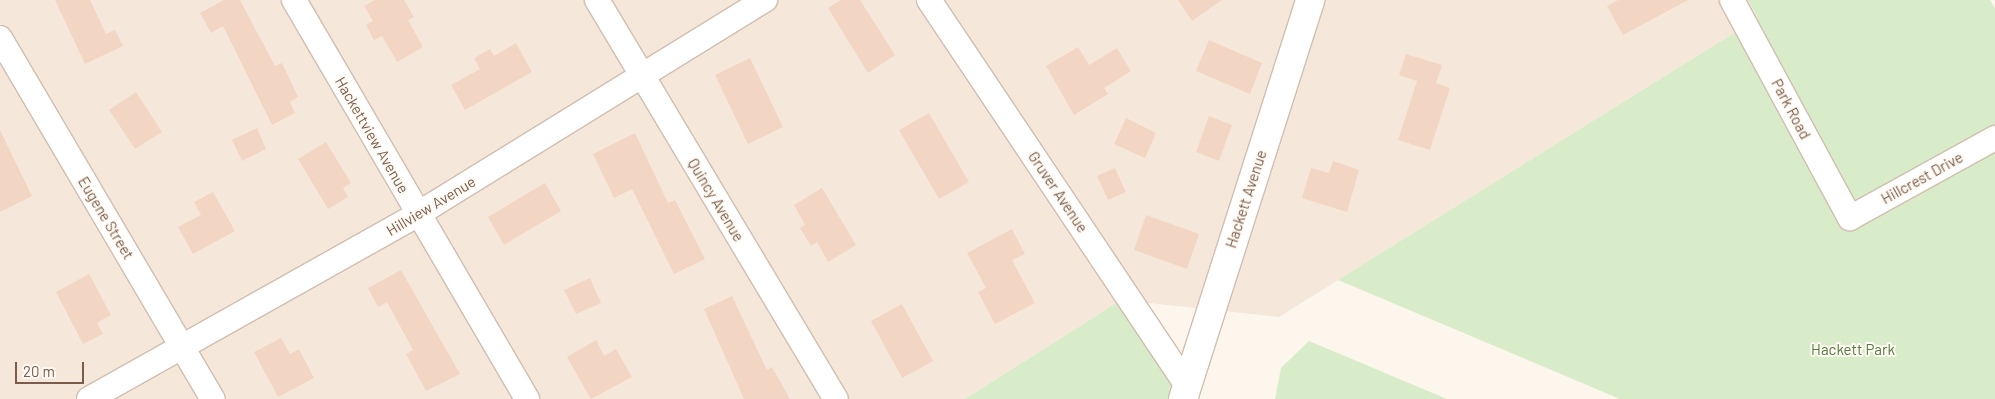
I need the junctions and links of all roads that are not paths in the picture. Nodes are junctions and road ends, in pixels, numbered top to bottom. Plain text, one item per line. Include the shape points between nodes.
1 (294, 0) edge
2 (597, 0) edge
3 (765, 0) edge
4 (929, 0) edge
5 (1310, 0) edge
6 (1732, 0) edge
7 (0, 38) edge
8 (643, 78) junction
9 (1995, 138) edge
10 (418, 214) junction
11 (1850, 218) joint
12 (182, 347) junction
13 (1185, 392) edge
14 (89, 399) edge
15 (213, 399) edge
16 (527, 399) edge
17 (836, 399) edge

1 - 10 street, Hackettview Avenue
2 - 8 street, Quincy Avenue
3 - 8 street, Hillview Avenue
4 - 13 street, Gruver Avenue
5 - 13 main road, Hackett Avenue
6 - 11 street, Park Road
7 - 12 street, Eugene Street
8 - 10 street, Hillview Avenue
8 - 17 street, Quincy Avenue
9 - 11 street, Hillcrest Drive
10 - 12 street, Hillview Avenue
10 - 16 street, Hackettview Avenue
12 - 14 street, Hillview Avenue
12 - 15 street, Eugene Street

